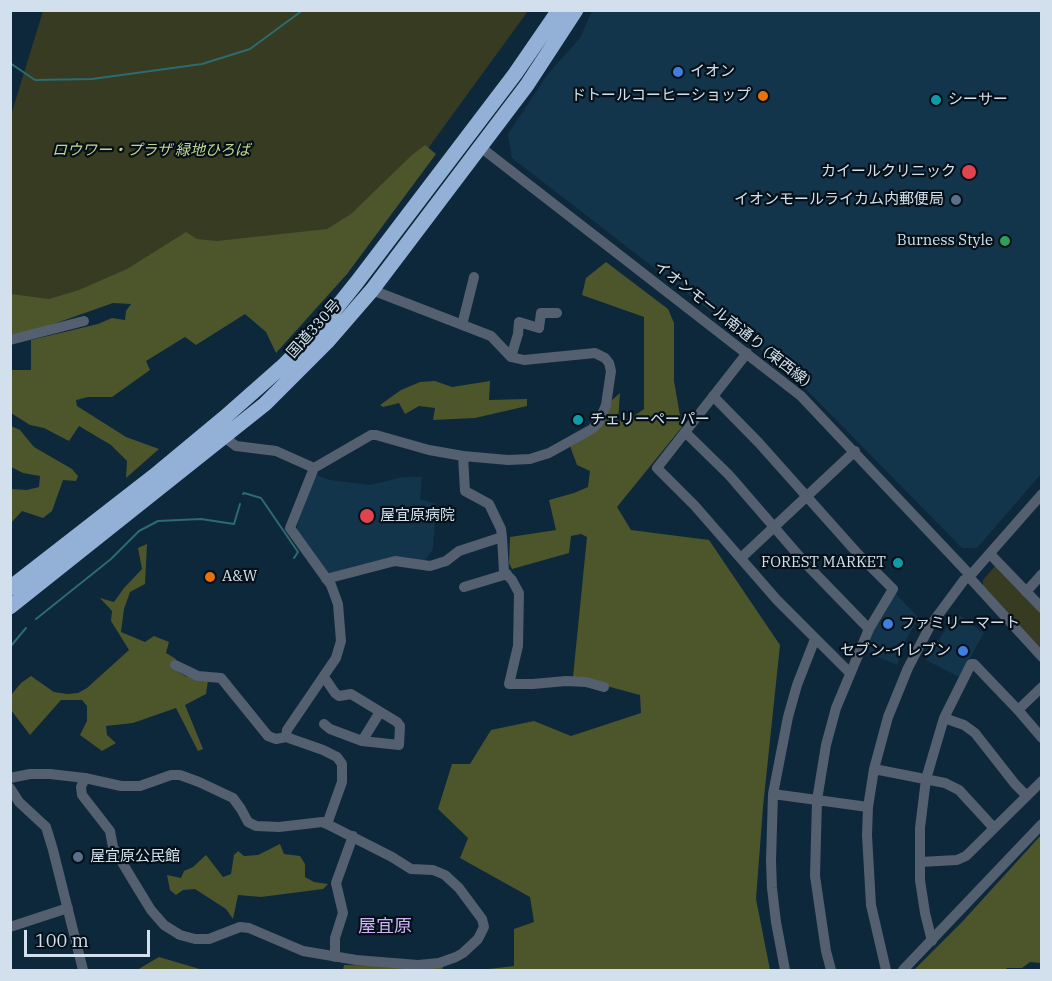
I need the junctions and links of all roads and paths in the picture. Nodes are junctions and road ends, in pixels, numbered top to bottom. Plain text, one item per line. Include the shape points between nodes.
1 (559, 10) edge
2 (576, 10) edge
3 (478, 146) junction
4 (474, 277) dead end
5 (372, 290) junction
6 (557, 313) dead end
7 (84, 321) dead end
8 (462, 325) junction
9 (10, 340) edge
10 (747, 353) junction
11 (511, 357) junction
12 (713, 396) junction
13 (219, 432) junction
14 (686, 432) junction
15 (855, 452) junction
16 (463, 456) junction
17 (314, 468) junction
18 (1041, 494) edge
19 (807, 497) junction
20 (774, 527) junction
21 (502, 537) junction
22 (990, 554) junction
23 (741, 558) junction
24 (507, 574) junction
25 (1041, 574) edge
26 (970, 576) junction
27 (326, 579) junction
28 (464, 586) dead end
29 (10, 588) edge
30 (1026, 592) junction
31 (10, 607) edge
32 (1041, 608) edge
33 (869, 629) junction
34 (815, 639) junction
35 (1041, 657) edge
36 (175, 665) dead end
37 (849, 672) junction
38 (324, 677) junction
39 (604, 687) dead end
40 (1041, 687) edge
41 (1018, 710) junction
42 (380, 711) junction
43 (944, 718) junction
44 (324, 724) dead end
45 (286, 737) junction
46 (1041, 738) edge
47 (362, 741) junction
48 (874, 769) junction
49 (10, 778) edge
50 (85, 778) junction
51 (926, 779) junction
52 (1041, 780) edge
53 (10, 788) edge
54 (773, 794) junction
55 (1026, 795) junction
56 (817, 801) junction
57 (868, 807) junction
58 (327, 824) junction
59 (1041, 824) edge
60 (993, 827) junction
61 (353, 836) junction
62 (920, 862) junction
63 (68, 908) junction
64 (10, 927) edge
65 (932, 940) junction
66 (335, 957) junction
67 (83, 970) edge
68 (785, 970) edge
69 (831, 970) edge
70 (886, 970) edge
71 (903, 970) edge

1 - 13 highway, 国道330号 via 321,327
2 - 3 highway, 国道330号 via 533,75
3 - 5 highway, 国道330号
3 - 10 street, イオンモール南通り (東西線)
4 - 8 street
5 - 8 street
5 - 13 highway, 国道330号 via 296,375
6 - 11 street via 541,313 539,328 518,317
7 - 9 street
8 - 11 street via 491,336
10 - 12 street
10 - 15 street, イオンモール南通り (東西線) via 801,396
11 - 16 street via 524,360 595,353 605,358 611,371 610,387 599,422 549,453 530,459
12 - 14 street
12 - 19 street
13 - 17 street via 236,446 276,451
13 - 29 highway, 国道330号
13 - 31 highway, 国道330号
14 - 20 street
14 - 23 street via 657,468
15 - 19 street
15 - 26 street, イオンモール南通り (東西線)
16 - 17 street via 371,435
16 - 21 street via 465,490 489,504
17 - 27 street via 290,528
18 - 22 street
19 - 20 street
19 - 33 street via 893,589
20 - 23 street
20 - 33 street
21 - 24 street
21 - 27 street via 459,551 430,567 395,561
22 - 26 street
22 - 30 street
23 - 34 street
24 - 28 street
24 - 39 street via 519,593 518,646 509,684 566,681
25 - 30 street
26 - 35 street, イオンモール南通り (東西線)
26 - 48 street via 963,580 920,644 888,717
27 - 38 street via 338,604 341,641
30 - 32 street
33 - 37 street
34 - 37 street
34 - 54 street via 788,717
36 - 45 street via 198,676 221,678 268,736
37 - 56 street via 826,746
38 - 42 street via 339,696 351,694
38 - 45 street
40 - 41 street
41 - 43 street via 971,664
41 - 46 street
42 - 47 street
42 - 47 street via 400,726 399,745
43 - 51 street
43 - 55 street via 975,733
44 - 47 street
45 - 58 street via 323,750 342,764 342,782
48 - 51 street
48 - 57 street
49 - 50 street via 50,774
50 - 58 street via 140,786 171,775 180,776 233,798 248,822 256,826
50 - 66 street via 82,795 110,831 120,860 164,925 195,939 249,928 303,951
51 - 60 street via 958,790
51 - 62 street
52 - 55 street
53 - 63 street via 46,827
54 - 56 street
54 - 68 street via 772,888
55 - 60 street
56 - 57 street
56 - 69 street via 815,876
57 - 70 street via 871,905
58 - 61 street
59 - 65 street
60 - 62 street via 966,856
61 - 66 street via 336,883 343,913 335,938
61 - 66 street via 411,869 434,870 445,875 459,888 484,927 463,953 439,963 417,965
62 - 65 street
63 - 64 street
63 - 67 street
65 - 71 street

